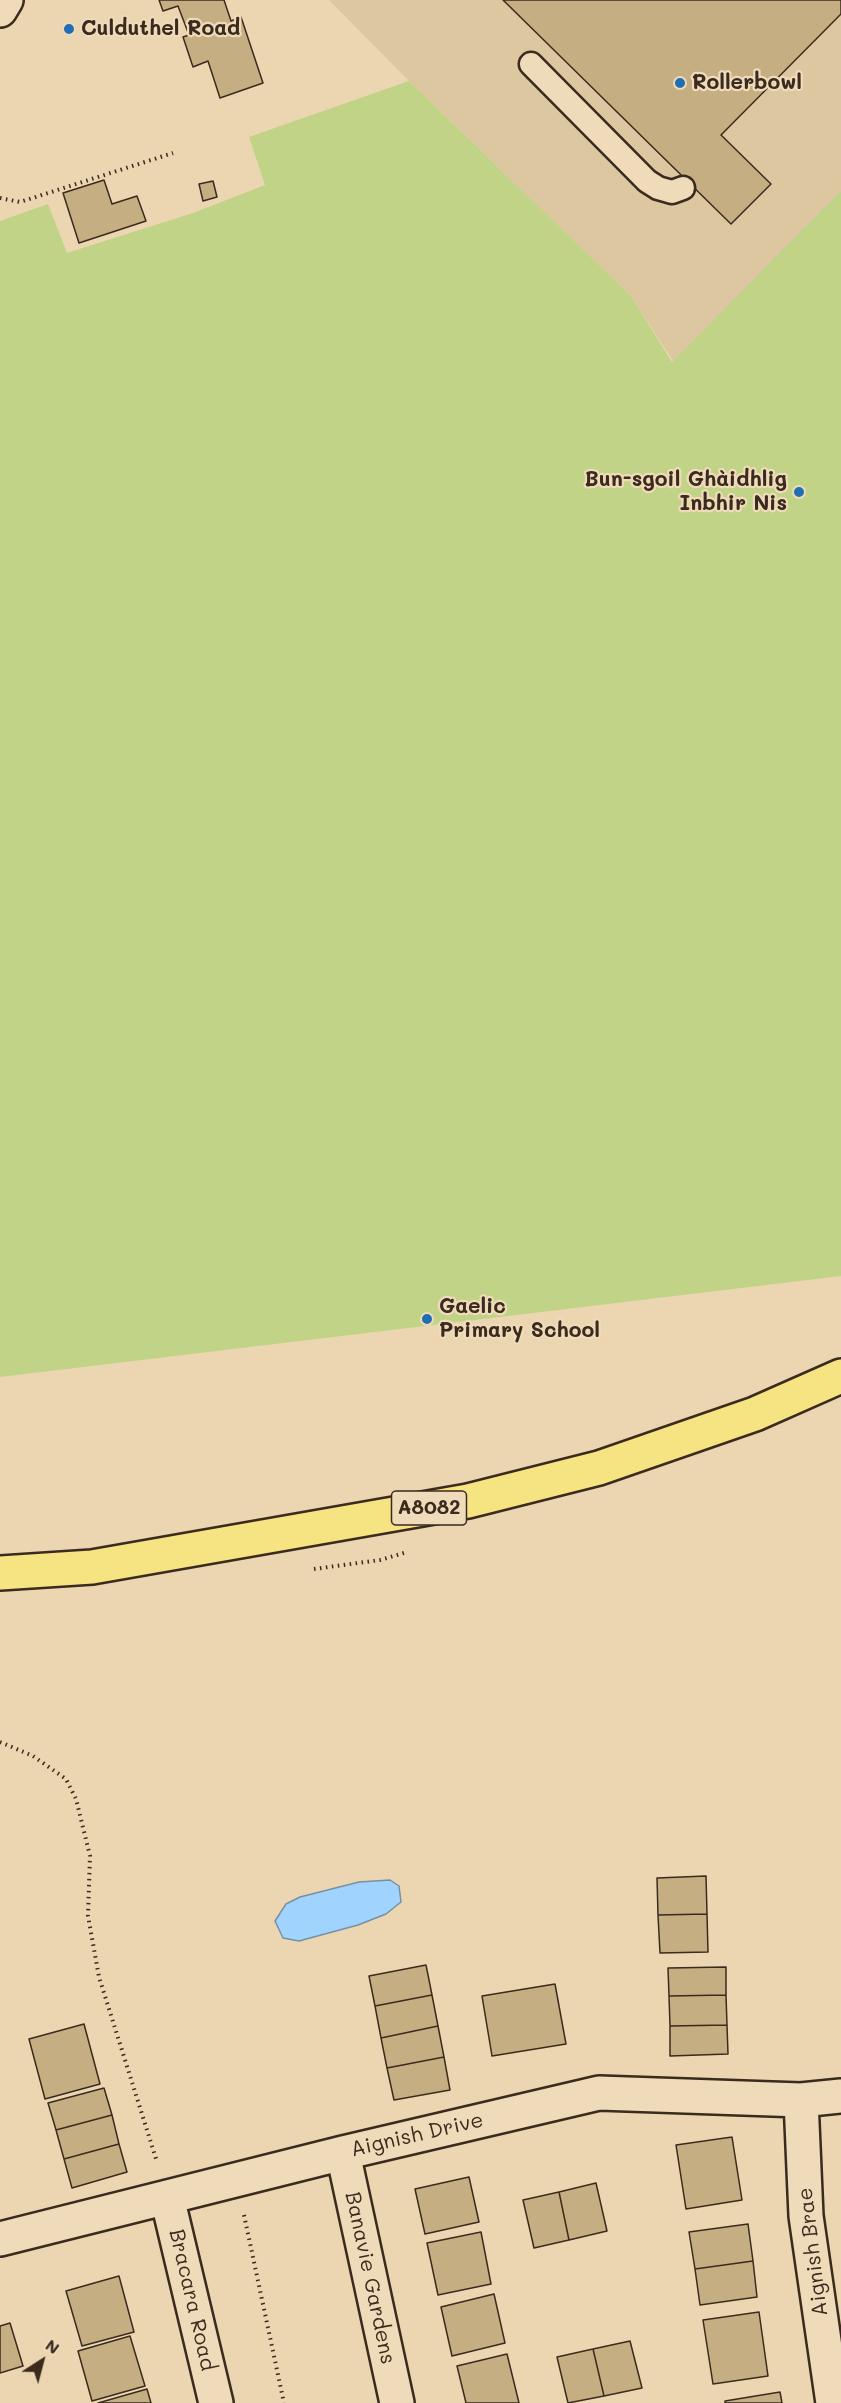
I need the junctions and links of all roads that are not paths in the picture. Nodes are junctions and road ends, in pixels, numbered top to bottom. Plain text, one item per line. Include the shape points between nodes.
1 (6, 0) edge
2 (0, 10) edge
3 (531, 64) dead end
4 (683, 188) dead end
5 (841, 1376) edge
6 (0, 1573) edge
7 (841, 2096) edge
8 (801, 2100) junction
9 (343, 2153) junction
10 (167, 2197) junction
11 (0, 2239) edge
12 (216, 2403) edge
13 (397, 2403) edge
14 (833, 2403) edge

1 - 2 street
3 - 4 lane via 647,181 672,192
5 - 6 main road, A8082 via 755,1414 599,1468 468,1502 92,1567
7 - 8 street, Aignish Drive
8 - 9 street, Aignish Drive via 598,2093
8 - 14 street, Aignish Brae via 806,2217
9 - 10 street, Aignish Drive
9 - 13 street, Banavie Gardens
10 - 11 street, Aignish Drive
10 - 12 street, Bracara Road

